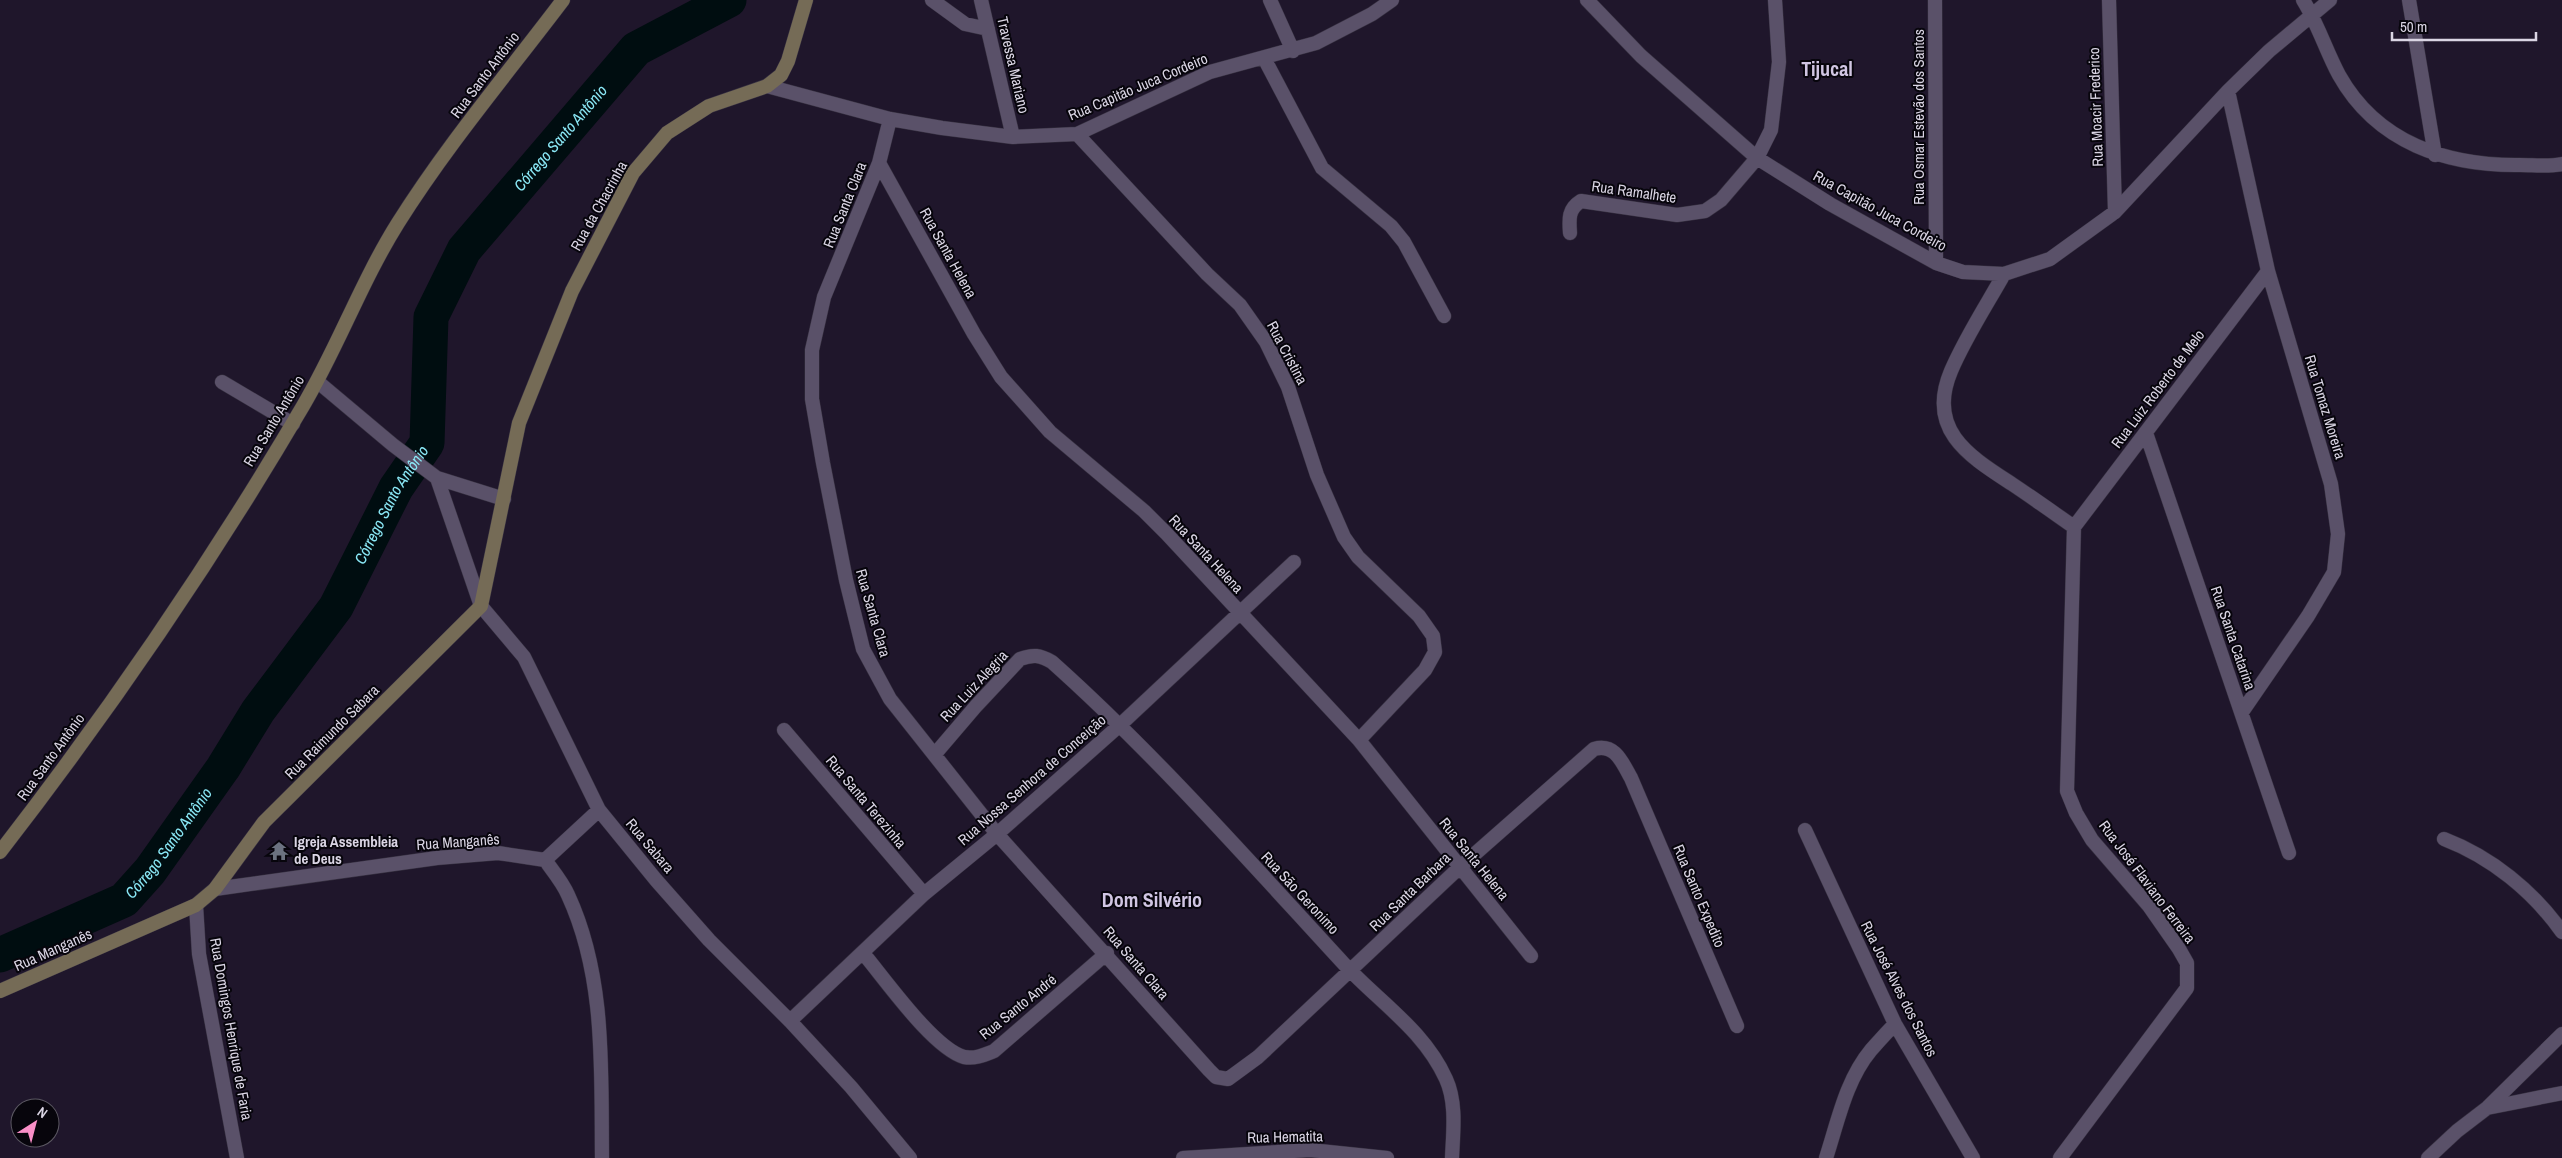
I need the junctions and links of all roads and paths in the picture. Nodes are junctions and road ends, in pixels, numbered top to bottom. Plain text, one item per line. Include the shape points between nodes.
1 (562, 0) edge
2 (806, 0) edge
3 (932, 0) edge
4 (981, 0) edge
5 (1270, 0) edge
6 (1392, 0) edge
7 (1587, 0) edge
8 (1775, 0) edge
9 (1935, 0) edge
10 (2109, 0) edge
11 (2303, 0) edge
12 (2330, 0) edge
13 (2409, 0) edge
14 (2313, 15) junction
15 (988, 29) junction
16 (1293, 51) junction
17 (1264, 58) junction
18 (768, 86) junction
19 (2228, 91) junction
20 (890, 119) junction
21 (1077, 134) junction
22 (1013, 137) junction
23 (2435, 155) junction
24 (1757, 158) junction
25 (880, 163) junction
26 (2562, 164) edge
27 (2115, 212) junction
28 (1570, 233) dead end
29 (1936, 263) junction
30 (2268, 271) junction
31 (2004, 274) junction
32 (1444, 316) dead end
33 (222, 382) dead end
34 (318, 382) junction
35 (293, 424) junction
36 (2146, 433) junction
37 (433, 475) junction
38 (504, 499) junction
39 (2074, 527) junction
40 (1294, 562) dead end
41 (482, 606) junction
42 (1239, 613) junction
43 (1068, 676) joint
44 (2242, 712) junction
45 (1120, 725) junction
46 (784, 730) dead end
47 (1359, 740) junction
48 (935, 754) junction
49 (1631, 778) joint
50 (599, 810) junction
51 (1805, 830) dead end
52 (997, 834) junction
53 (2444, 839) dead end
54 (0, 852) edge
55 (2289, 853) dead end
56 (545, 860) junction
57 (1460, 867) junction
58 (215, 889) junction
59 (924, 894) junction
60 (196, 905) junction
61 (2562, 932) edge
62 (863, 953) junction
63 (1107, 953) junction
64 (1531, 956) dead end
65 (1351, 971) junction
66 (0, 991) edge
67 (790, 1021) junction
68 (1895, 1024) junction
69 (1737, 1026) dead end
70 (2562, 1034) edge
71 (1258, 1057) joint
72 (2562, 1093) edge
73 (2487, 1108) junction
74 (237, 1158) edge
75 (602, 1158) edge
76 (910, 1158) edge
77 (1183, 1158) edge
78 (1387, 1158) edge
79 (1452, 1158) edge
80 (1826, 1158) edge
81 (1973, 1158) edge
82 (2060, 1158) edge
83 (2428, 1158) edge

1 - 34 main road, Rua Santo Antônio via 435,168 396,226 343,325
2 - 18 main road, Rua da Chacrinha via 788,61 781,75
3 - 15 street via 964,24
4 - 15 street, Travessa Mariano
5 - 16 street
6 - 16 street, Rua Capitão Juca Cordeiro via 1343,30
7 - 24 street, Rua Capitão Juca Cordeiro via 1641,56
8 - 24 street via 1779,62 1774,110 1771,130
9 - 29 street, Rua Osmar Estevão dos Santos
10 - 27 street, Rua Moacir Frederico
11 - 14 street
12 - 14 street, Rua Capitão Juca Cordeiro
13 - 23 street
14 - 19 street, Rua Capitão Juca Cordeiro
14 - 23 street via 2340,76 2370,115 2398,137
15 - 22 street, Travessa Mariano
16 - 17 street, Rua Capitão Juca Cordeiro
17 - 21 street, Rua Capitão Juca Cordeiro via 1210,72
17 - 32 street via 1322,168 1391,226 1404,242
18 - 20 street, Rua Capitão Juca Cordeiro
18 - 38 main road, Rua da Chacrinha via 709,106 666,134 633,173 572,291 523,414
19 - 27 street, Rua Capitão Juca Cordeiro
19 - 30 street, Rua Tomaz Moreira
20 - 22 street, Rua Capitão Juca Cordeiro
20 - 25 street, Rua Santa Clara
21 - 22 street, Rua Capitão Juca Cordeiro
21 - 47 street, Rua Cristina via 1245,313 1266,342 1288,387 1317,474 1344,537 1375,576 1418,616 1433,636 1435,652 1426,670
23 - 26 street via 2490,165
24 - 28 street, Rua Ramalhete via 1720,200 1705,211 1677,216 1582,201 1573,206 1569,217
24 - 29 street, Rua Capitão Juca Cordeiro via 1830,204
25 - 42 street, Rua Santa Helena via 1001,377 1050,432 1155,522
25 - 48 street, Rua Santa Clara via 824,297 812,350 812,399 846,580 863,649 890,699
27 - 31 street, Rua Capitão Juca Cordeiro via 2050,260
29 - 31 street, Rua Capitão Juca Cordeiro via 1963,272
30 - 36 street, Rua Luiz Roberto de Melo
30 - 44 street, Rua Tomaz Moreira via 2331,484 2338,534 2334,572
31 - 39 street via 1951,372 1943,402 1945,421 1958,444 1978,462
33 - 35 street
34 - 35 main road, Rua Santo Antônio
34 - 37 street
35 - 54 main road, Rua Santo Antônio via 160,636
36 - 39 street, Rua Luiz Roberto de Melo
36 - 44 street, Rua Santa Catarina
37 - 38 street
37 - 41 street
38 - 41 main road
39 - 82 street, Rua José Flaviano Ferreira via 2068,791 2092,840 2179,948 2187,963 2188,978 2187,988
40 - 42 street, Rua Nossa Senhora de Conceição
41 - 50 street, Rua Sabara via 524,657
41 - 58 main road, Rua Raimundo Sabara via 264,822
42 - 45 street, Rua Nossa Senhora de Conceição
42 - 47 street, Rua Santa Helena
43 - 45 street, Rua São Geronimo
43 - 48 street, Rua Luiz Alegria via 1041,655 1020,659
44 - 55 street, Rua Santa Catarina
45 - 52 street, Rua Nossa Senhora de Conceição
45 - 65 street, Rua São Geronimo
46 - 59 street, Rua Santa Terezinha
47 - 57 street, Rua Santa Helena
48 - 52 street, Rua Santa Clara
49 - 57 street, Rua Santa Barbara via 1612,749 1604,746 1594,749
49 - 69 street, Rua Santo Expedito
50 - 56 street
50 - 67 street, Rua Sabara via 709,940
51 - 68 street, Rua José Alves dos Santos
52 - 59 street, Rua Nossa Senhora de Conceição
52 - 63 street, Rua Santa Clara
53 - 61 street via 2468,848 2496,866 2528,893
56 - 58 street, Rua Manganês via 498,853 437,858
56 - 75 street via 568,894 587,947 599,1018
57 - 64 street, Rua Santa Helena
57 - 65 street, Rua Santa Barbara
58 - 60 main road, Rua Manganês
59 - 62 street, Rua Nossa Senhora de Conceição
60 - 66 main road, Rua Manganês
60 - 74 street, Rua Domingos Henrique de Faria via 199,954
62 - 63 street, Rua Santo André via 930,1032 957,1053 978,1057 994,1051
62 - 67 street, Rua Nossa Senhora de Conceição
63 - 71 street, Rua Santa Clara via 1216,1077 1228,1079
65 - 71 street, Rua Santa Barbara
65 - 79 street, Rua São Geronimo via 1405,1020 1431,1052 1447,1081 1453,1110
67 - 76 street, Rua Sabara
68 - 80 street via 1870,1051 1854,1076
68 - 81 street, Rua José Alves dos Santos
70 - 73 street
72 - 73 street
73 - 83 street
77 - 78 street, Rua Hematita via 1310,1150

